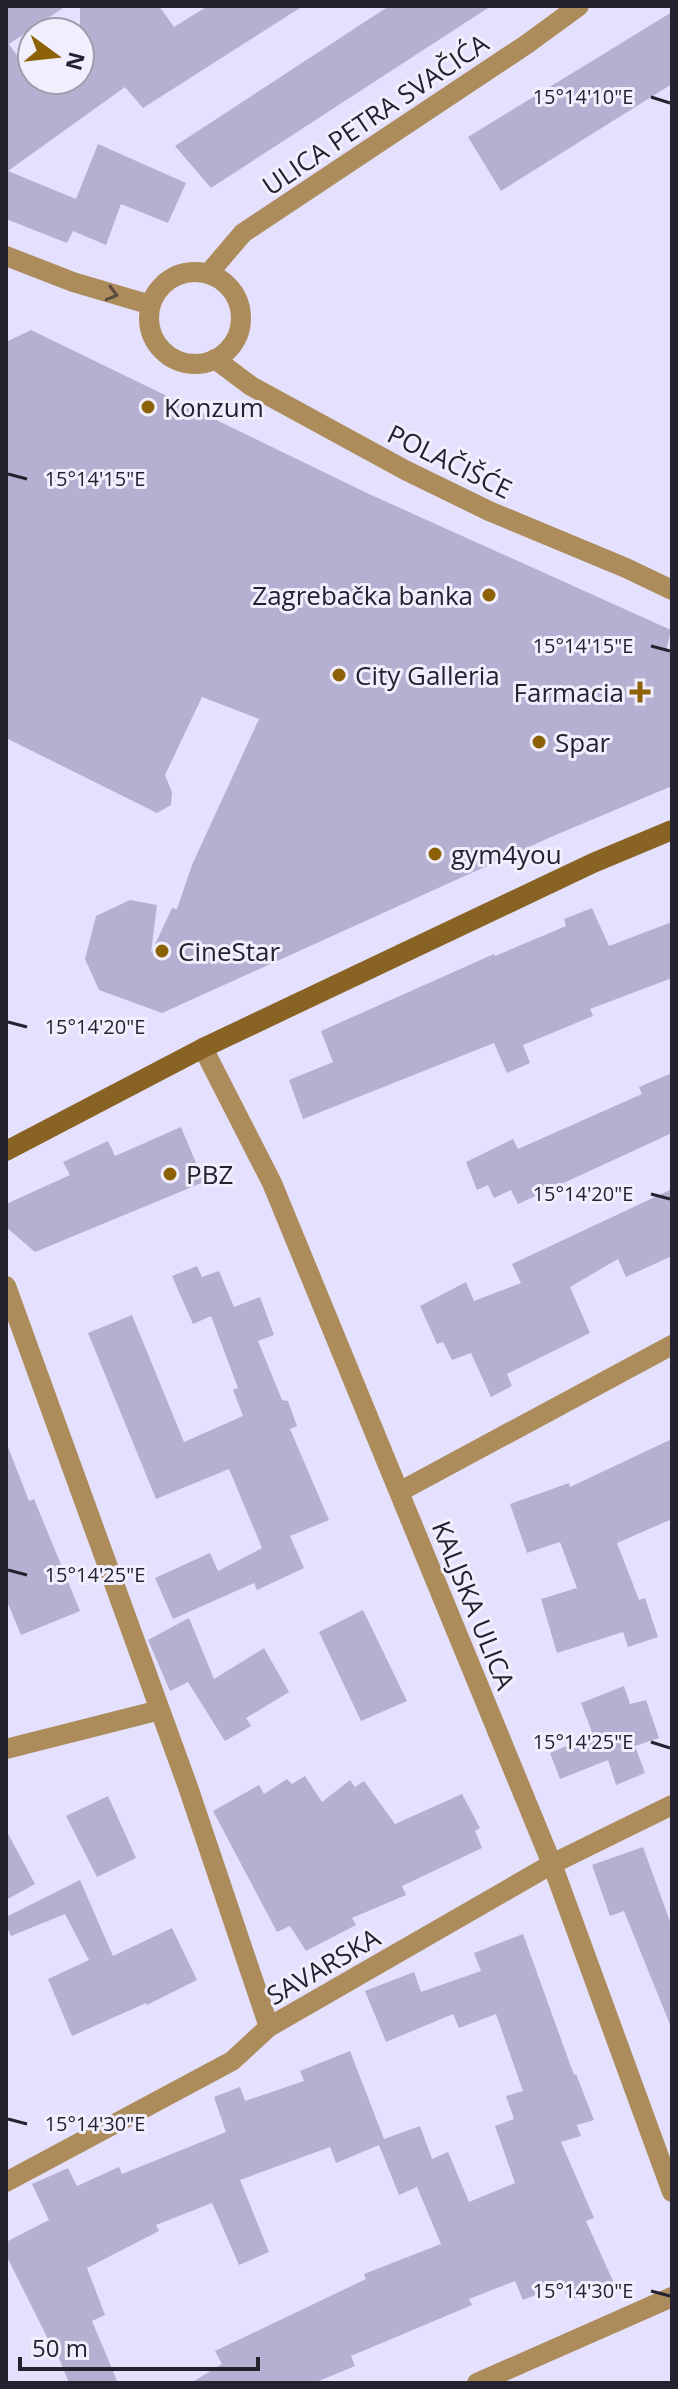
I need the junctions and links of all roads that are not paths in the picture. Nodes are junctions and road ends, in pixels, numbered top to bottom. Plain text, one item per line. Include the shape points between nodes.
1 (579, 6) edge
2 (6, 256) edge
3 (208, 274) junction
4 (151, 305) junction
5 (215, 359) junction
6 (672, 590) edge
7 (672, 830) edge
8 (203, 1048) junction
9 (6, 1151) edge
10 (6, 1286) edge
11 (672, 1345) edge
12 (399, 1492) junction
13 (160, 1710) junction
14 (6, 1749) edge
15 (672, 1805) edge
16 (552, 1864) junction
17 (269, 2027) junction
18 (6, 2182) edge
19 (672, 2192) edge
20 (672, 2297) edge
21 (477, 2383) edge

1 - 3 street, ULICA PETRA SVAČIĆA via 243,233
2 -> 4 street
3 - 4 street via 180,274 167,281
3 - 5 street via 233,292 241,322 228,350
4 - 5 street via 152,335 171,358 201,364
5 - 6 street, POLAČIŠĆE via 251,386 405,470
7 - 8 main road
8 - 9 main road
8 - 12 street, KALJSKA ULICA via 272,1183
10 - 13 street
11 - 12 street
12 - 16 street, KALJSKA ULICA
13 - 14 street
13 - 17 street
15 - 16 street, SAVARSKA
16 - 17 street, SAVARSKA
16 - 19 street, KALJSKA ULICA
17 - 18 street, SAVARSKA via 232,2061
20 - 21 street

